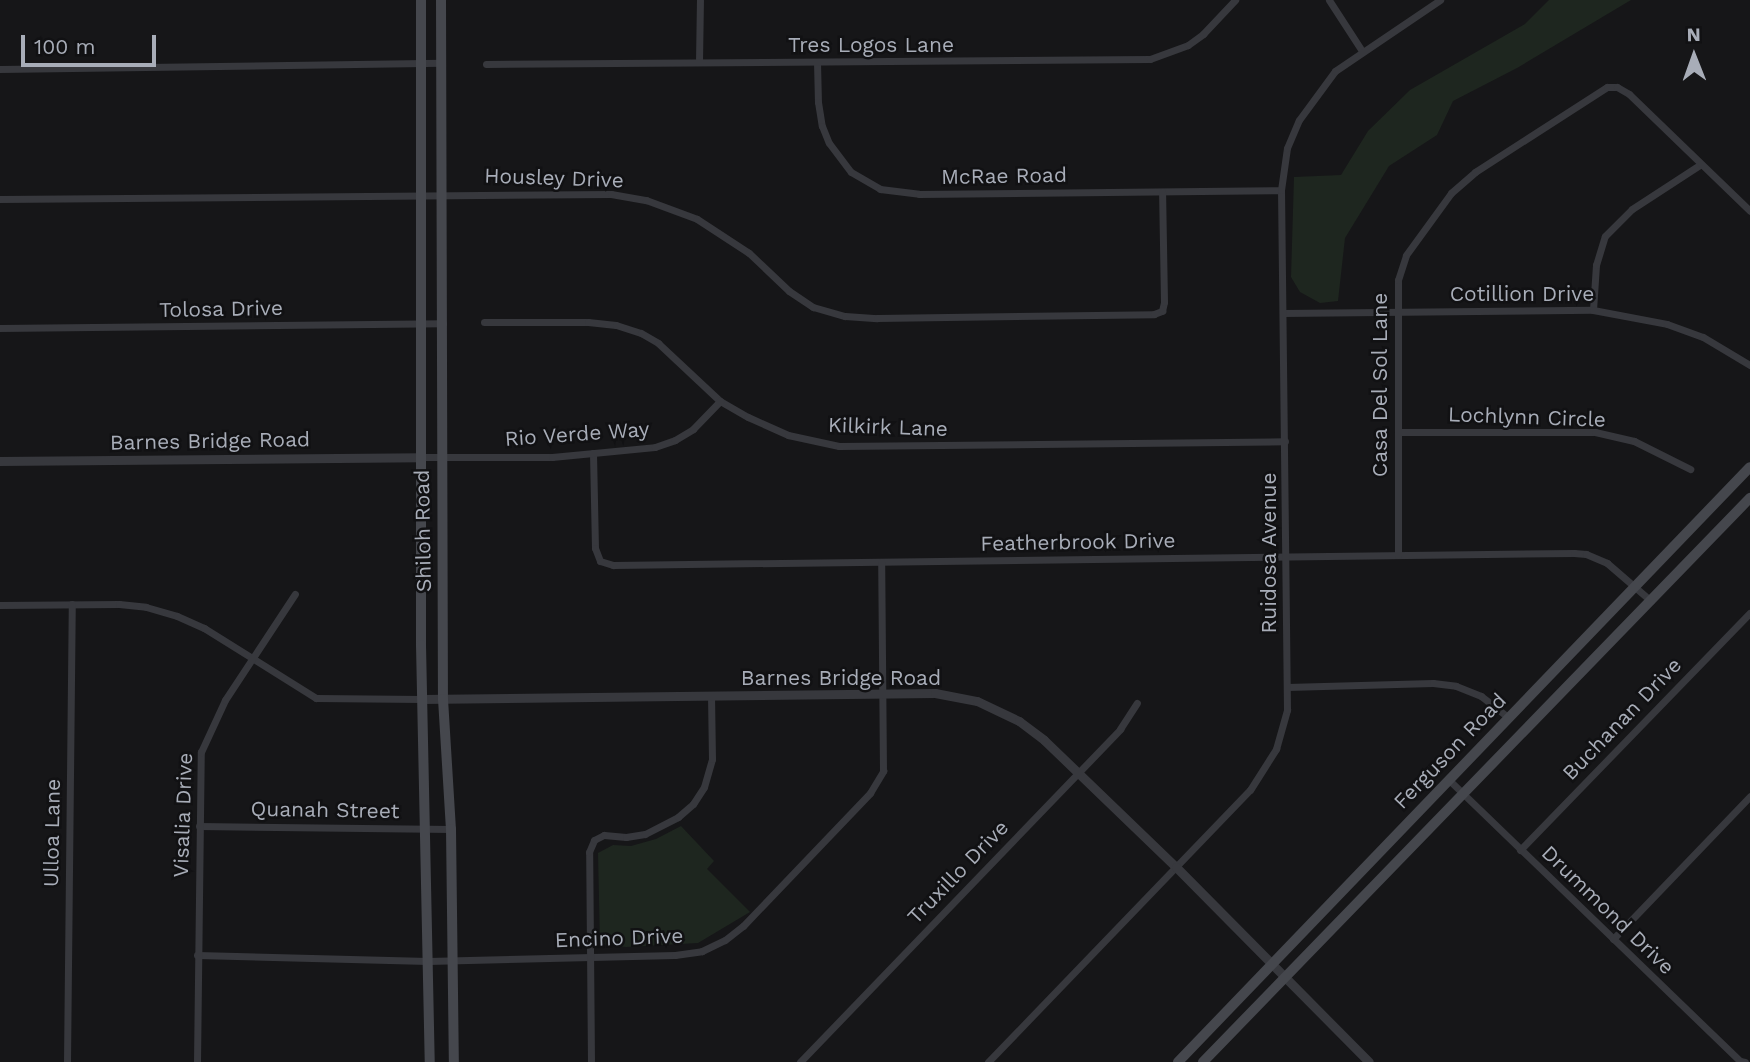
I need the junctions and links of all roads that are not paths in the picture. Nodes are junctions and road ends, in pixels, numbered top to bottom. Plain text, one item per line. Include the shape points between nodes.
1 (421, 0) edge
2 (441, 0) edge
3 (700, 0) edge
4 (1235, 0) edge
5 (1329, 0) edge
6 (1440, 0) edge
7 (1362, 51) junction
8 (699, 62) junction
9 (817, 62) junction
10 (421, 63) junction
11 (442, 63) junction
12 (486, 64) dead end
13 (0, 69) edge
14 (1701, 164) junction
15 (1281, 190) junction
16 (1162, 192) junction
17 (421, 194) junction
18 (443, 194) junction
19 (0, 199) edge
20 (1750, 211) edge
21 (1593, 310) junction
22 (1398, 311) junction
23 (1283, 313) junction
24 (484, 322) dead end
25 (443, 323) junction
26 (421, 324) junction
27 (0, 328) edge
28 (1750, 365) edge
29 (720, 401) junction
30 (1398, 432) junction
31 (1285, 441) junction
32 (593, 453) junction
33 (421, 457) junction
34 (442, 458) junction
35 (0, 461) edge
36 (1750, 467) edge
37 (1690, 469) dead end
38 (1750, 499) edge
39 (1398, 555) junction
40 (1285, 557) junction
41 (881, 562) junction
42 (1636, 587) junction
43 (295, 594) dead end
44 (1651, 601) junction
45 (72, 604) junction
46 (0, 605) edge
47 (1750, 613) edge
48 (250, 659) junction
49 (1287, 687) junction
50 (883, 693) junction
51 (711, 695) junction
52 (422, 699) junction
53 (443, 699) junction
54 (1137, 703) dead end
55 (1509, 718) junction
56 (1078, 773) junction
57 (1449, 780) junction
58 (1462, 793) junction
59 (1750, 796) edge
60 (199, 826) junction
61 (425, 829) junction
62 (451, 829) junction
63 (1520, 850) junction
64 (1176, 867) junction
65 (1612, 939) junction
66 (197, 955) junction
67 (588, 957) junction
68 (452, 960) junction
69 (428, 961) junction
70 (1271, 964) junction
71 (1284, 977) junction
72 (67, 1062) edge
73 (197, 1062) edge
74 (430, 1062) edge
75 (454, 1062) edge
76 (591, 1062) edge
77 (801, 1062) edge
78 (988, 1062) edge
79 (1178, 1062) edge
80 (1203, 1062) edge
81 (1369, 1062) edge
82 (1745, 1062) edge

1 - 10 main road, Shiloh Road
2 - 11 main road, Shiloh Road
3 - 8 street
4 - 9 street, Tres Logos Lane via 1188,45 1150,59
5 - 7 street
6 - 7 street, Ruidosa Avenue
7 - 15 street, Ruidosa Avenue via 1335,71 1299,120 1287,148
8 - 9 street, Tres Logos Lane
8 - 12 street, Tres Logos Lane
9 - 16 street, McRae Road via 818,102 829,143 851,172 880,189 919,194
10 - 11 street
10 - 13 street
10 - 17 main road, Shiloh Road
11 - 18 main road, Shiloh Road
14 - 20 street, Casa Del Sol Lane
14 - 21 street via 1632,209 1605,236
14 - 22 street, Casa Del Sol Lane via 1625,90 1607,87 1475,172 1451,194 1406,255 1398,280
15 - 16 street, McRae Road
15 - 23 street, Ruidosa Avenue
16 - 18 street, Housley Drive via 1162,311 877,318 813,307 716,230 676,209 646,200 611,194
17 - 18 street, Housley Drive
17 - 19 street, Housley Drive
17 - 26 main road, Shiloh Road
18 - 25 main road, Shiloh Road
21 - 22 street, Cotillion Drive
21 - 28 street, Cotillion Drive via 1667,324 1703,337
22 - 23 street, Cotillion Drive
22 - 30 street, Casa Del Sol Lane
23 - 31 street, Ruidosa Avenue
24 - 29 street, Kilkirk Lane via 588,322 641,333
25 - 26 street, Tolosa Drive
25 - 34 main road, Shiloh Road
26 - 27 street, Tolosa Drive
26 - 33 main road, Shiloh Road
29 - 31 street, Kilkirk Lane via 788,435 852,447
29 - 32 street, Rio Verde Way via 675,440 655,447
30 - 37 street, Lochlynn Circle via 1595,432 1634,441
30 - 39 street, Casa Del Sol Lane
31 - 40 street, Ruidosa Avenue
32 - 34 street, Rio Verde Way
32 - 41 street, Featherbrook Drive via 600,561 613,565
33 - 34 street, Rio Verde Way
33 - 35 street, Barnes Bridge Road
33 - 52 main road, Shiloh Road
34 - 53 main road, Shiloh Road
36 - 42 main road, Ferguson Road
38 - 44 main road, Ferguson Road
39 - 40 street, Featherbrook Drive
39 - 42 street, Featherbrook Drive via 1586,554 1607,563
40 - 41 street, Featherbrook Drive
40 - 49 street, Ruidosa Avenue
41 - 50 street, Encino Drive
42 - 44 street, Featherbrook Drive
42 - 55 main road, Ferguson Road
43 - 48 street, Visalia Drive
44 - 58 main road, Ferguson Road
45 - 46 street
45 - 48 street via 119,604 177,616
45 - 72 street, Ulloa Lane
47 - 63 street, Buchanan Drive
48 - 52 street via 316,698
48 - 60 street, Visalia Drive via 218,712 201,752
49 - 55 street via 1456,686 1481,696
49 - 64 street, Ruidosa Avenue via 1284,730 1266,770
50 - 51 street, Barnes Bridge Road
50 - 56 street, Barnes Bridge Road via 934,693 977,701 1018,721
50 - 67 street, Encino Drive via 884,759 877,785 743,926 702,951
51 - 53 street, Barnes Bridge Road
51 - 67 street via 712,759 704,787 693,804 645,834 604,835 594,840 589,852
52 - 53 street, Barnes Bridge Road
52 - 61 main road, Shiloh Road
53 - 62 main road, Shiloh Road
54 - 56 street, Truxillo Drive via 1120,729
55 - 57 main road, Ferguson Road
56 - 64 street, Barnes Bridge Road
56 - 77 street, Truxillo Drive
57 - 58 street, Drummond Drive
57 - 70 main road, Ferguson Road
58 - 63 street, Drummond Drive
58 - 71 main road, Ferguson Road
59 - 65 street
60 - 61 street, Quanah Street
60 - 66 street, Visalia Drive
61 - 62 street, Quanah Street
61 - 69 main road, Shiloh Road
62 - 68 main road, Shiloh Road
63 - 65 street, Drummond Drive
64 - 70 street, Barnes Bridge Road
64 - 78 street, Ruidosa Avenue
65 - 82 street, Drummond Drive
66 - 69 street, Encino Drive
66 - 73 street, Visalia Drive
67 - 68 street, Encino Drive
67 - 76 street
68 - 69 street, Encino Drive
68 - 75 main road, Shiloh Road
69 - 74 main road, Shiloh Road
70 - 71 street, Barnes Bridge Road
70 - 79 main road, Ferguson Road
71 - 80 main road, Ferguson Road
71 - 81 street, Barnes Bridge Road

